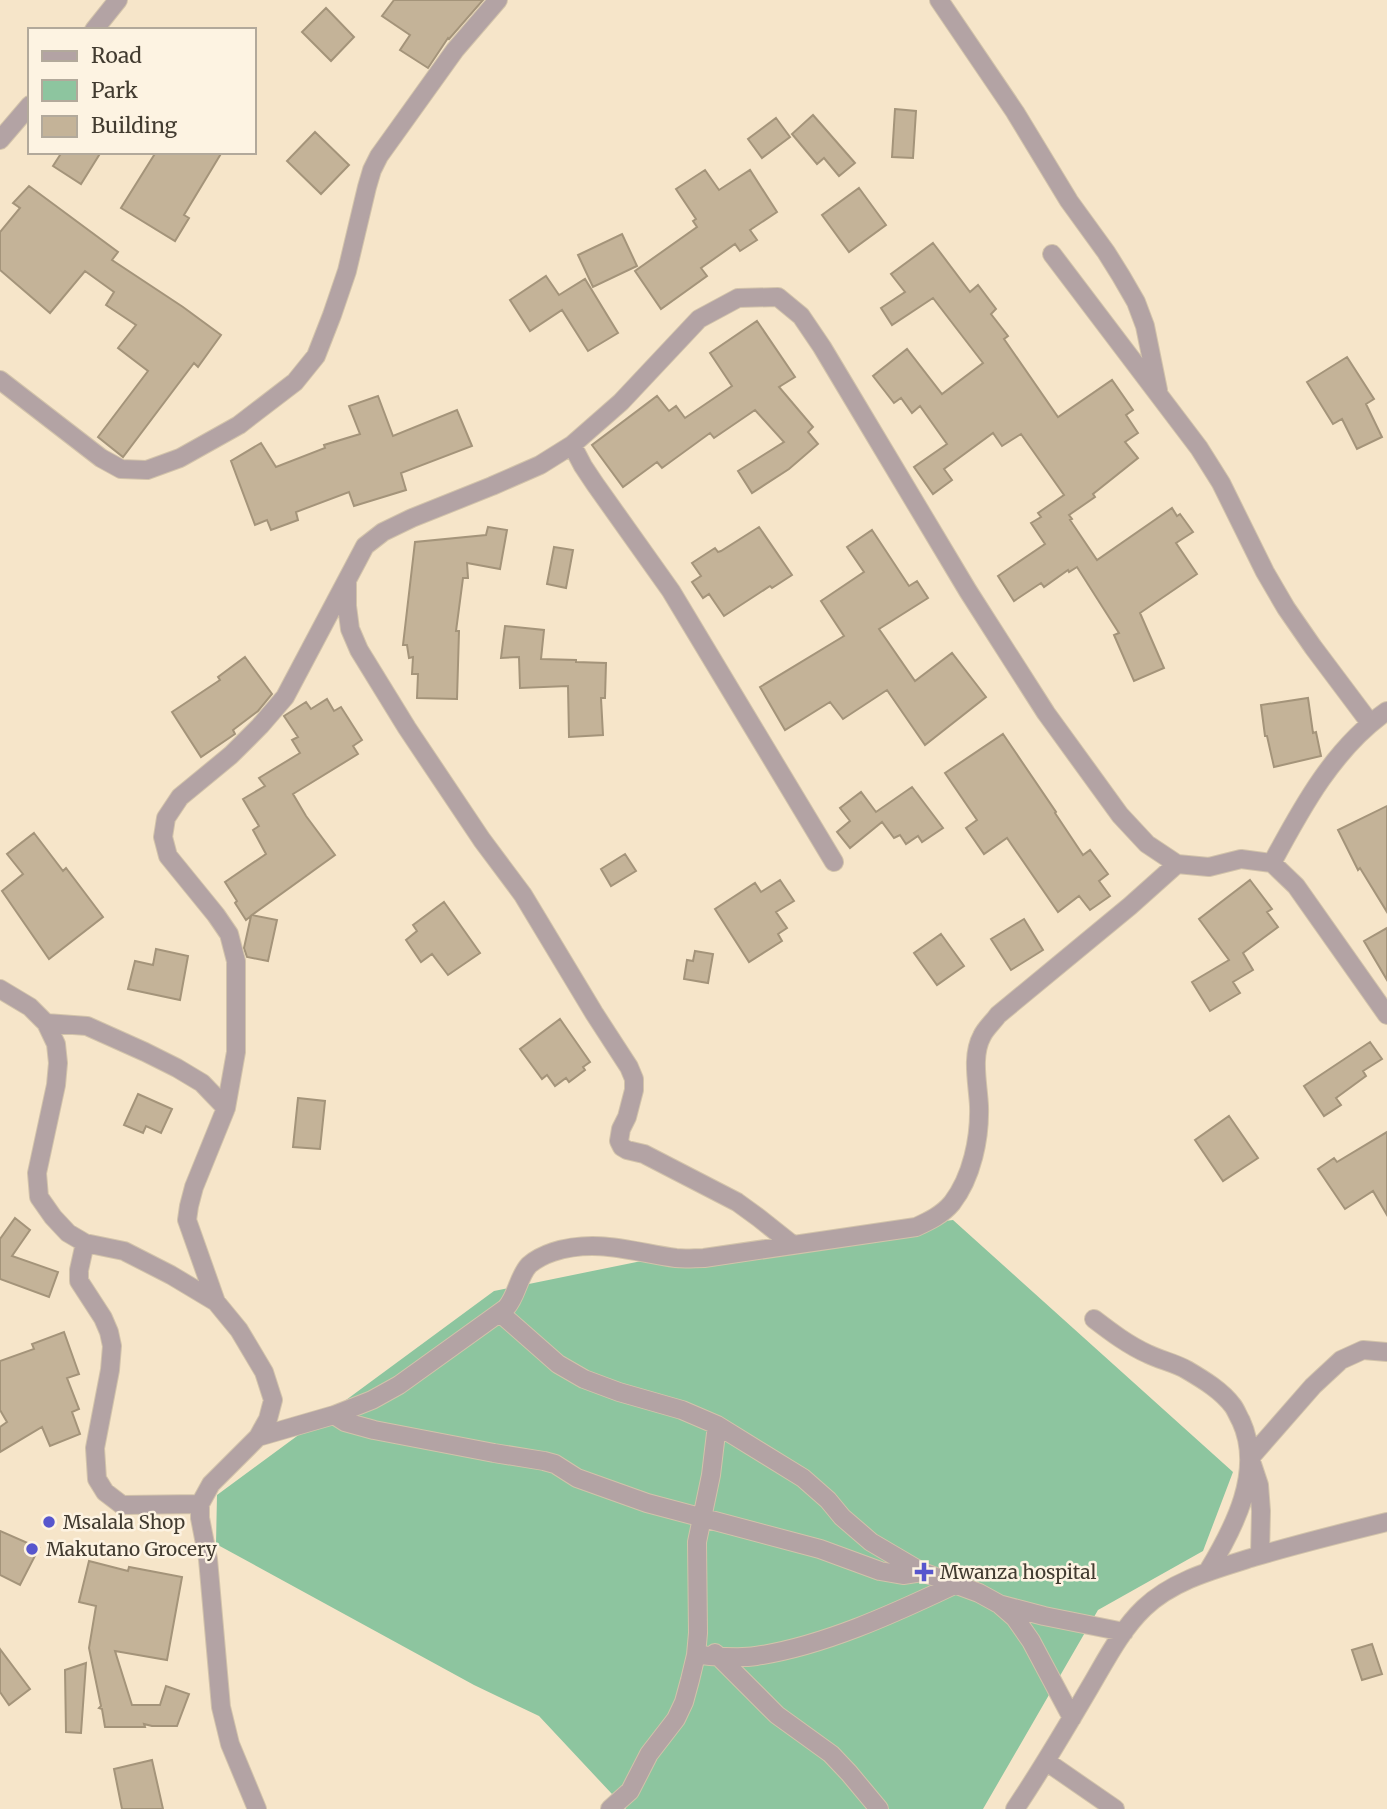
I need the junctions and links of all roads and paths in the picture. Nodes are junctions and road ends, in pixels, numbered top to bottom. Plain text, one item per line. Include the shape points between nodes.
1 (118, 0) edge
2 (498, 0) edge
3 (939, 0) edge
4 (96, 28) edge
5 (28, 107) edge
6 (0, 140) edge
7 (1052, 254) dead end
8 (0, 380) edge
9 (1159, 395) junction
10 (572, 445) junction
11 (347, 578) junction
12 (1387, 712) edge
13 (1370, 723) junction
14 (834, 862) dead end
15 (1272, 863) junction
16 (1177, 864) junction
17 (0, 989) edge
18 (1387, 1015) edge
19 (46, 1023) junction
20 (226, 1108) junction
21 (85, 1243) junction
22 (793, 1245) junction
23 (216, 1302) junction
24 (500, 1313) junction
25 (1094, 1319) dead end
26 (1387, 1352) edge
27 (334, 1415) junction
28 (717, 1425) junction
29 (258, 1437) junction
30 (1250, 1458) junction
31 (200, 1504) junction
32 (703, 1517) junction
33 (1387, 1522) edge
34 (1260, 1555) junction
35 (1208, 1571) junction
36 (922, 1572) junction
37 (954, 1585) junction
38 (999, 1604) junction
39 (1124, 1632) junction
40 (698, 1633) junction
41 (696, 1655) junction
42 (717, 1656) junction
43 (1072, 1718) junction
44 (1047, 1762) junction
45 (257, 1809) edge
46 (610, 1809) edge
47 (879, 1809) edge
48 (1016, 1809) edge
49 (1115, 1809) edge

1 - 4 street
2 - 8 street via 455,50 379,156 316,356 295,382 239,425 180,458 147,470 121,469
3 - 9 street via 1136,302
5 - 6 street
7 - 9 street
9 - 13 street via 1221,483 1286,608
10 - 11 street via 540,465 383,532 365,546
10 - 14 street via 671,590
10 - 16 street via 621,402 699,318 738,298 778,297 801,316 822,347 1046,713 1120,815 1147,844
11 - 20 street via 285,697 231,755 180,797 166,818 163,837 168,856 229,934 236,961 236,1052
11 - 22 street via 350,629 359,650 407,728 523,895 629,1067 634,1090 621,1129 622,1147 737,1202
12 - 13 street
13 - 15 street via 1300,810
15 - 16 street via 1241,859 1209,867
15 - 18 street via 1296,886
16 - 22 street via 998,1015 981,1037 976,1057 976,1139 968,1172 951,1204 916,1227
17 - 19 street
19 - 20 street via 87,1026 145,1052 202,1083
19 - 21 street via 56,1044 58,1063 37,1173 39,1196 52,1217
20 - 23 street via 194,1186 187,1220
21 - 23 street via 124,1251
21 - 31 street via 79,1281 103,1318 111,1346 95,1448 97,1479 122,1505
22 - 24 street via 704,1258 589,1245 568,1247 543,1255 528,1266 511,1302
23 - 29 street via 239,1331 267,1381 272,1400
24 - 27 street via 399,1385
24 - 28 street via 558,1364 584,1379
25 - 30 street via 1121,1339 1211,1385 1234,1407
26 - 30 street via 1363,1350 1340,1360
27 - 29 street
27 - 32 street via 374,1430 555,1464 577,1478
28 - 32 street
28 - 36 street via 803,1478 856,1531
29 - 31 street via 211,1484
30 - 34 street via 1259,1485
30 - 35 street via 1236,1519
31 - 45 street via 221,1707 230,1744
32 - 36 street via 820,1549 880,1572 903,1576
32 - 40 street via 697,1542
33 - 34 street
34 - 35 street
35 - 39 street via 1171,1588 1144,1608
36 - 37 street
37 - 38 street
37 - 42 street via 833,1637 753,1657
38 - 39 street
38 - 43 street via 1016,1618 1031,1641
39 - 43 street
40 - 41 street
40 - 42 street
41 - 42 street
41 - 46 street via 676,1719 649,1754 630,1791
42 - 47 street via 778,1715 831,1754
43 - 44 street
44 - 48 street
44 - 49 street

